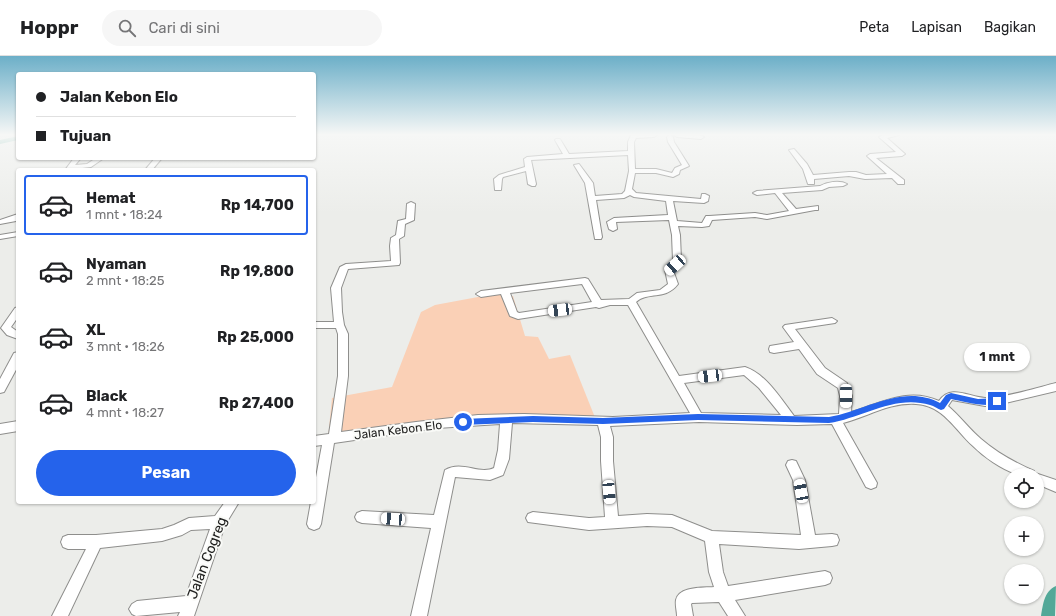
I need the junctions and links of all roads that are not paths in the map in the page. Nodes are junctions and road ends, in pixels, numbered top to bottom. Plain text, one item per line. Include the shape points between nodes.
1 (96, 161) edge
2 (528, 161) edge
3 (632, 161) edge
4 (683, 161) edge
5 (801, 161) edge
6 (876, 161) edge
7 (577, 165) dead end
8 (76, 168) edge
9 (529, 168) junction
10 (632, 171) junction
11 (893, 176) junction
12 (811, 177) junction
13 (900, 182) dead end
14 (532, 184) dead end
15 (843, 184) dead end
16 (498, 188) dead end
17 (812, 188) junction
18 (778, 191) junction
19 (629, 192) junction
20 (757, 193) dead end
21 (705, 196) dead end
22 (592, 198) junction
23 (670, 198) junction
24 (411, 204) dead end
25 (815, 208) dead end
26 (794, 212) junction
27 (16, 217) edge
28 (673, 220) junction
29 (0, 222) edge
30 (613, 229) dead end
31 (16, 234) edge
32 (598, 236) dead end
33 (0, 237) edge
34 (504, 291) junction
35 (481, 294) dead end
36 (630, 302) junction
37 (599, 304) junction
38 (16, 313) edge
39 (832, 321) dead end
40 (316, 325) edge
41 (339, 325) junction
42 (16, 333) edge
43 (801, 345) junction
44 (774, 349) dead end
45 (16, 359) edge
46 (677, 380) junction
47 (0, 387) edge
48 (1056, 387) edge
49 (941, 407) junction
50 (698, 417) junction
51 (506, 419) junction
52 (790, 419) junction
53 (840, 419) junction
54 (603, 421) junction
55 (16, 426) edge
56 (0, 428) edge
57 (331, 438) junction
58 (316, 441) edge
59 (792, 465) dead end
60 (1017, 468) edge
61 (1044, 481) edge
62 (871, 483) dead end
63 (1056, 486) edge
64 (231, 504) edge
65 (362, 517) dead end
66 (533, 518) dead end
67 (219, 522) junction
68 (439, 522) junction
69 (612, 523) junction
70 (314, 524) dead end
71 (711, 538) junction
72 (832, 540) dead end
73 (809, 541) junction
74 (68, 542) dead end
75 (96, 542) junction
76 (825, 578) dead end
77 (724, 594) junction
78 (137, 609) dead end
79 (188, 610) edge
80 (60, 616) edge
81 (419, 616) edge
82 (684, 616) edge
83 (737, 616) edge

1 - 8 street via 89,166
2 - 9 street
3 - 10 street
4 - 10 street via 686,166 677,169 677,173 673,175 656,171
5 - 12 street
6 - 11 street
7 - 22 street via 589,183
9 - 14 street
9 - 16 street via 500,176
10 - 19 street
11 - 12 street via 865,177 849,174
11 - 13 street
12 - 17 street
15 - 17 street
17 - 18 street
18 - 20 street
18 - 26 street
19 - 22 street via 624,196
19 - 23 street via 634,195
21 - 23 street via 704,201
22 - 32 street
23 - 28 street
24 - 41 street via 410,220 401,223 400,236 394,240 396,263 348,266 343,269 336,288
25 - 26 street
26 - 28 street via 767,216 709,218 706,224 702,225
27 - 29 street
28 - 30 street via 614,220 611,222
28 - 36 street via 677,260 669,270 673,284 665,292 641,295 634,297
31 - 33 street
34 - 35 street
34 - 37 street via 585,281
34 - 37 street via 513,314 518,316
36 - 37 street
36 - 46 street
38 - 42 street via 6,328
39 - 43 street via 788,326
40 - 41 street
41 - 57 street via 343,334 343,376
43 - 44 street
43 - 53 street via 821,371 843,386 846,396
45 - 47 street
46 - 50 street
46 - 52 street via 745,371 768,391
48 - 49 street via 997,401 984,402 951,396
49 - 53 street, Jalan Kebon Elo via 932,402 898,400
49 - 60 street, Jalan Kebon Elo via 992,455
50 - 52 street, Jalan Kebon Elo
50 - 54 street, Jalan Kebon Elo
51 - 54 street, Jalan Kebon Elo
51 - 57 street, Jalan Kebon Elo via 478,420
51 - 68 street via 503,463 500,471 494,475 451,472 447,479
52 - 53 street, Jalan Kebon Elo
53 - 62 street
54 - 69 street
55 - 56 street
57 - 58 street, Jalan Kebon Elo
57 - 70 street
59 - 73 street via 799,480
61 - 63 street
64 - 67 street, Jalan Cogreg
65 - 68 street
66 - 69 street via 589,524
67 - 75 street via 189,524 162,535
67 - 79 street, Jalan Cogreg
68 - 81 street
69 - 71 street via 672,521
71 - 73 street
71 - 77 street via 716,572
72 - 73 street
74 - 75 street
75 - 80 street
76 - 77 street
77 - 82 street via 690,596 683,601
77 - 83 street
78 - 79 street

